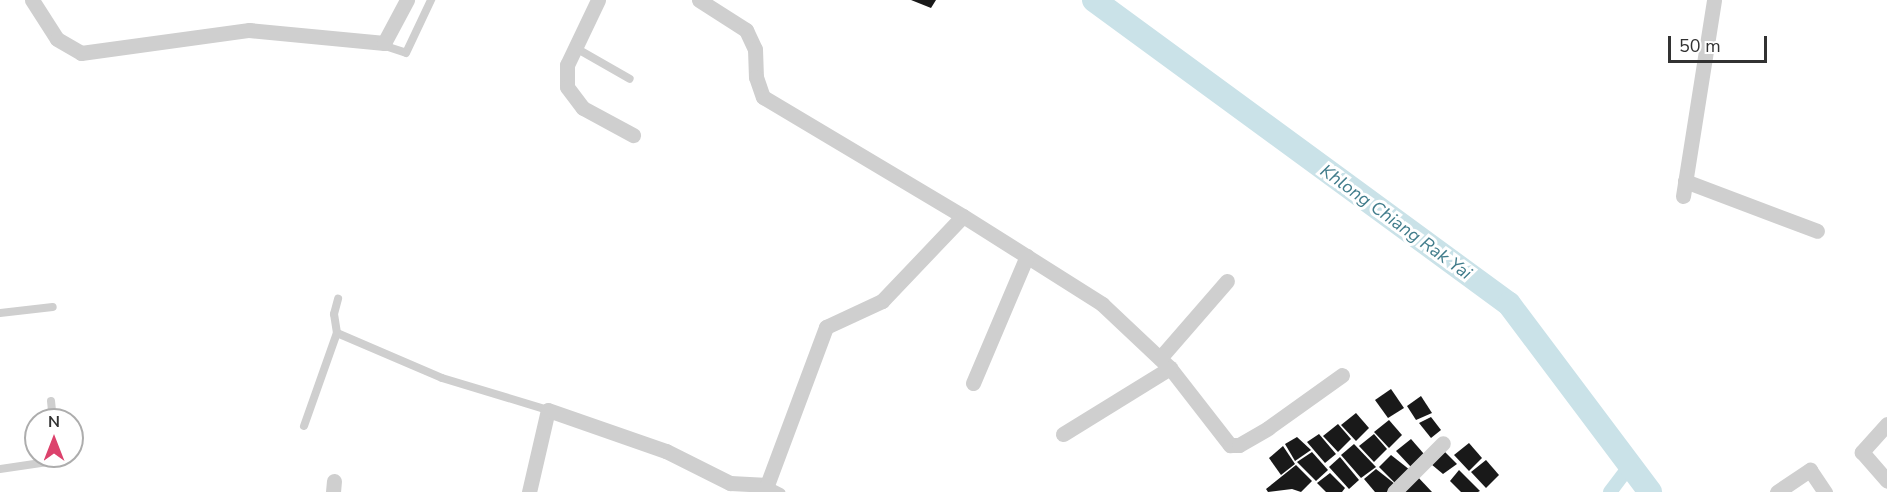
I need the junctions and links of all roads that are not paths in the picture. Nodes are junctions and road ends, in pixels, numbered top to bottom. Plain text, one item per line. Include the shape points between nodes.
1 (32, 0) edge
2 (407, 0) edge
3 (431, 0) edge
4 (598, 0) edge
5 (699, 0) edge
6 (1714, 0) edge
7 (378, 43) junction
8 (574, 47) junction
9 (630, 80) dead end
10 (633, 135) dead end
11 (963, 216) junction
12 (1817, 231) dead end
13 (1027, 256) junction
14 (1227, 281) dead end
15 (338, 299) dead end
16 (53, 307) dead end
17 (0, 313) edge
18 (339, 333) junction
19 (1165, 363) junction
20 (1342, 375) dead end
21 (973, 383) dead end
22 (51, 401) dead end
23 (52, 408) edge
24 (548, 410) junction
25 (1887, 424) edge
26 (304, 426) dead end
27 (1063, 434) dead end
28 (1443, 443) dead end
29 (24, 465) edge
30 (0, 469) edge
31 (1887, 481) edge
32 (745, 488) edge
33 (774, 489) edge
34 (529, 492) edge
35 (1394, 492) edge
36 (1777, 492) edge
37 (1825, 492) edge

1 - 7 street via 57,39 81,53 249,30
2 - 7 street via 389,40
3 - 7 lane via 411,45 402,55
4 - 8 street
5 - 11 street via 746,30 755,49 756,77 763,97
6 - 12 street via 1684,188
8 - 9 lane
8 - 10 street via 567,65 567,87 583,108
11 - 13 street
11 - 33 street via 882,301 826,327
13 - 19 street via 1102,304
13 - 21 street
14 - 19 street
15 - 18 lane via 334,314
16 - 17 lane
18 - 24 lane via 442,378
18 - 26 lane
19 - 20 street via 1235,447
19 - 27 street
22 - 23 lane
24 - 32 street via 666,451
24 - 34 street
25 - 31 street via 1862,452
28 - 35 street
29 - 30 lane
32 - 33 street
36 - 37 street via 1810,470

